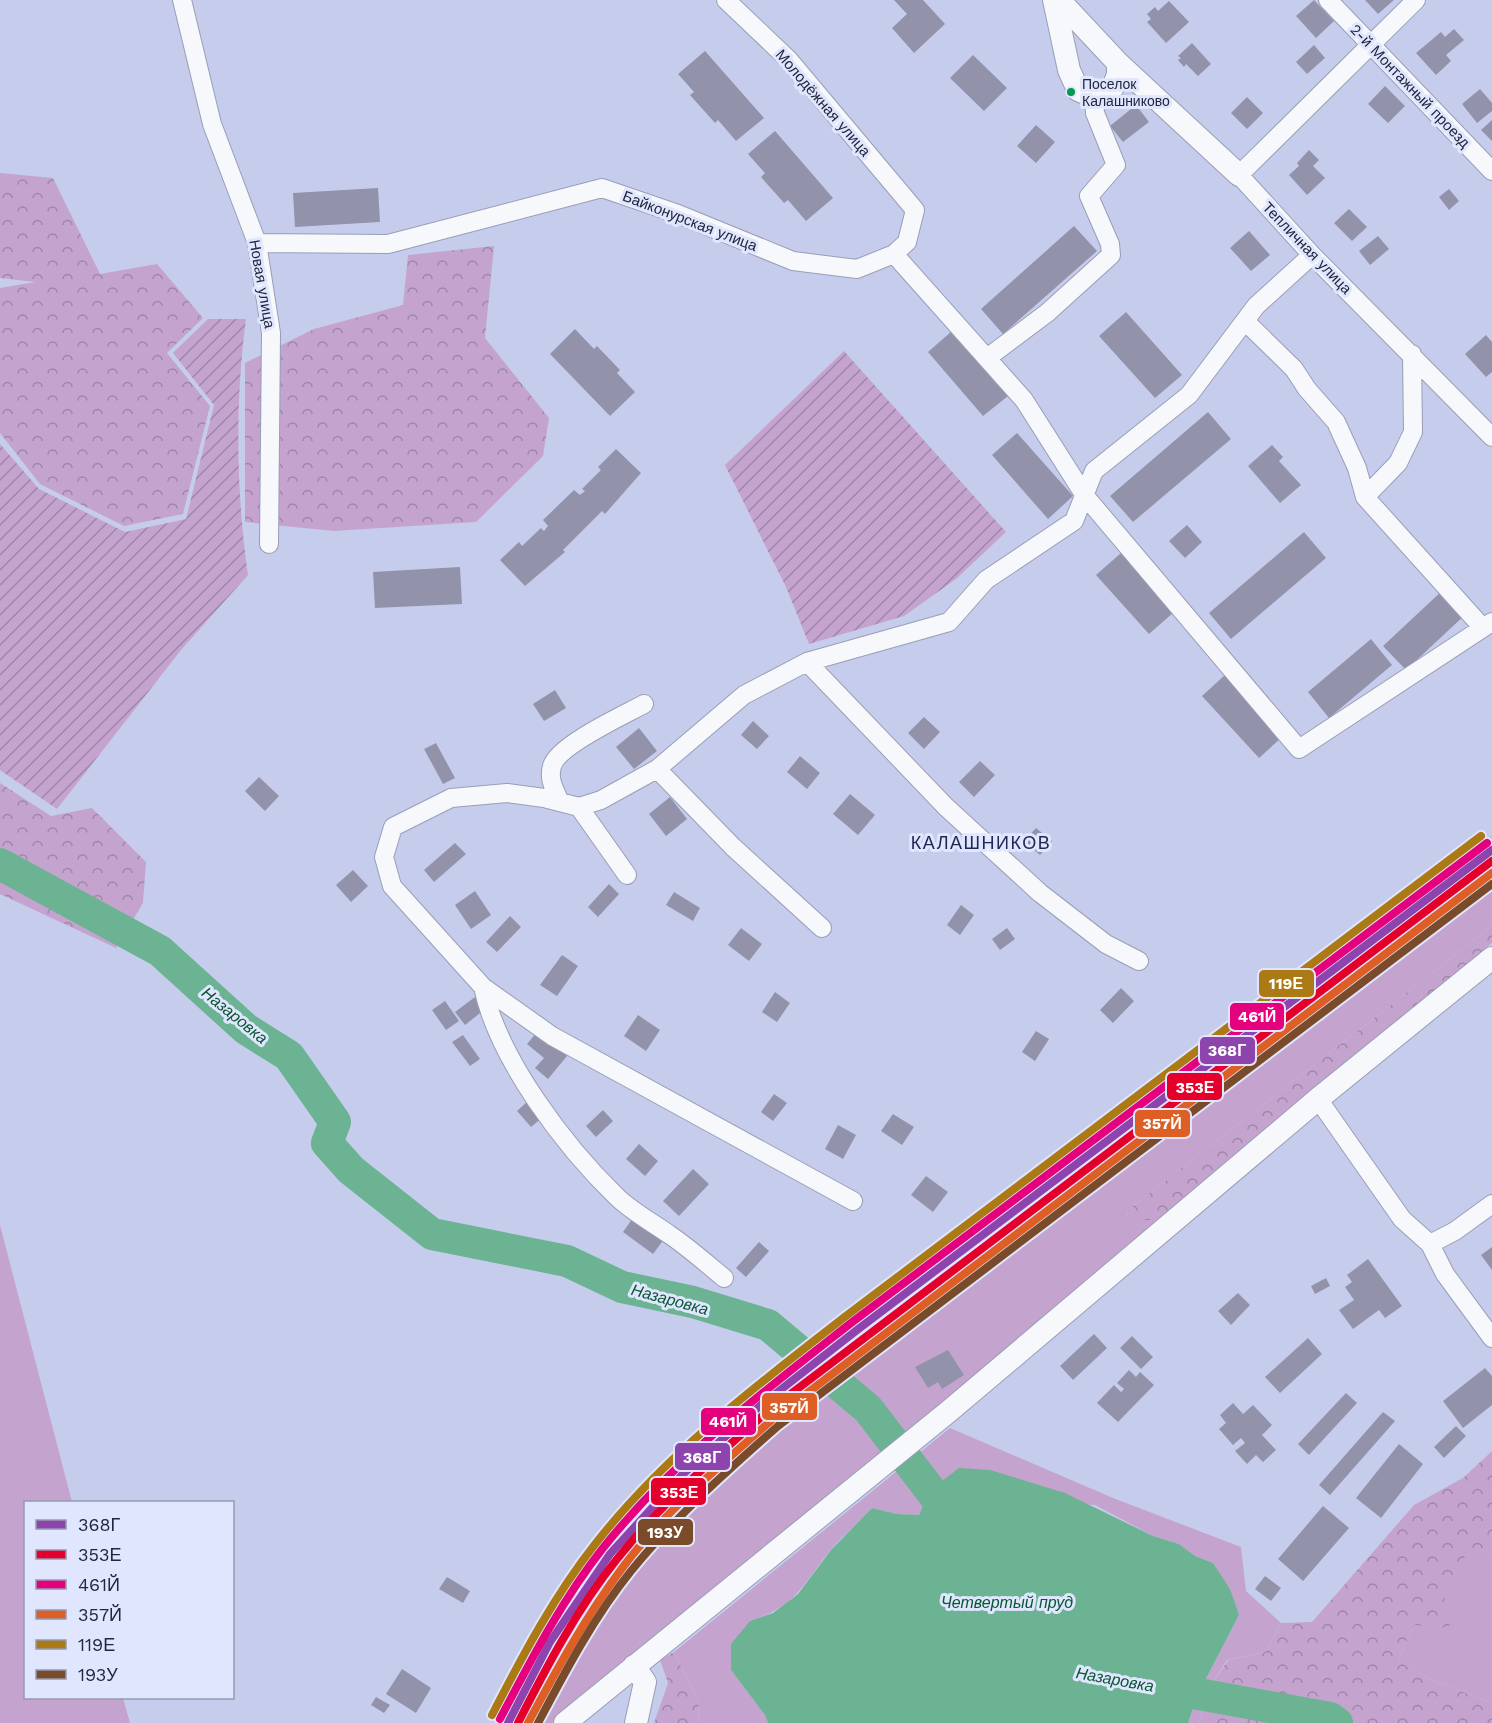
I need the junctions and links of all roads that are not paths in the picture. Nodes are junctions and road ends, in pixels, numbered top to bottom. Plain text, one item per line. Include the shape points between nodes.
1 (182, 0) edge
2 (726, 0) edge
3 (1054, 0) edge
4 (1059, 0) edge
5 (1329, 0) edge
6 (1416, 0) edge
7 (1371, 45) junction
8 (1118, 63) junction
9 (1094, 97) junction
10 (1492, 171) edge
11 (1239, 175) junction
12 (257, 243) junction
13 (894, 254) junction
14 (1312, 255) junction
15 (1245, 321) junction
16 (1412, 354) junction
17 (987, 358) junction
18 (1492, 437) edge
19 (1085, 496) junction
20 (1365, 497) junction
21 (269, 544) dead end
22 (1488, 625) edge
23 (807, 662) junction
24 (644, 704) dead end
25 (657, 769) junction
26 (560, 802) junction
27 (579, 807) junction
28 (627, 875) dead end
29 (822, 928) dead end
30 (1492, 958) edge
31 (1139, 961) dead end
32 (483, 987) junction
33 (1318, 1099) junction
34 (853, 1201) dead end
35 (1492, 1204) edge
36 (1430, 1244) junction
37 (724, 1278) dead end
38 (1492, 1338) edge
39 (634, 1666) junction
40 (565, 1723) edge
41 (636, 1723) edge

1 - 12 street, Новая улица via 212,124
2 - 13 street, Молодёжная улица via 789,60 915,210 907,242
3 - 9 street via 1072,77 1078,90
4 - 8 street, Тепличная улица
5 - 7 street, 2-й Монтажный проезд
6 - 7 street
7 - 10 street, 2-й Монтажный проезд
7 - 11 street
8 - 9 street via 1113,87
8 - 11 street, Тепличная улица
9 - 17 street via 1095,113 1116,165 1089,196 1111,255 1047,313
11 - 14 street, Тепличная улица
12 - 13 street, Байконурская улица via 388,244 602,188 793,261 857,269
12 - 21 street, Новая улица via 271,333
13 - 17 street
14 - 15 street
14 - 16 street, Тепличная улица
15 - 19 street via 1189,396 1094,471
15 - 20 street via 1294,369 1336,422
16 - 18 street, Тепличная улица
16 - 20 street via 1413,432 1398,463
17 - 19 street via 1024,400
19 - 22 street via 1299,749
19 - 23 street via 1074,521 986,580 949,622
20 - 22 street
23 - 25 street via 744,695
23 - 31 street via 946,807 1040,893 1106,944
24 - 26 street via 563,751 553,764 550,779
25 - 27 street via 601,800
25 - 29 street via 732,847
26 - 27 street
26 - 32 street via 507,793 452,798 393,827 384,857 392,886
27 - 28 street
30 - 33 street
32 - 34 street via 552,1036
32 - 37 street via 509,1059 537,1102 586,1163 619,1199
33 - 36 street via 1402,1219
33 - 39 street via 957,1405
35 - 36 street
36 - 38 street via 1445,1274
39 - 40 street
39 - 41 street via 645,1682

